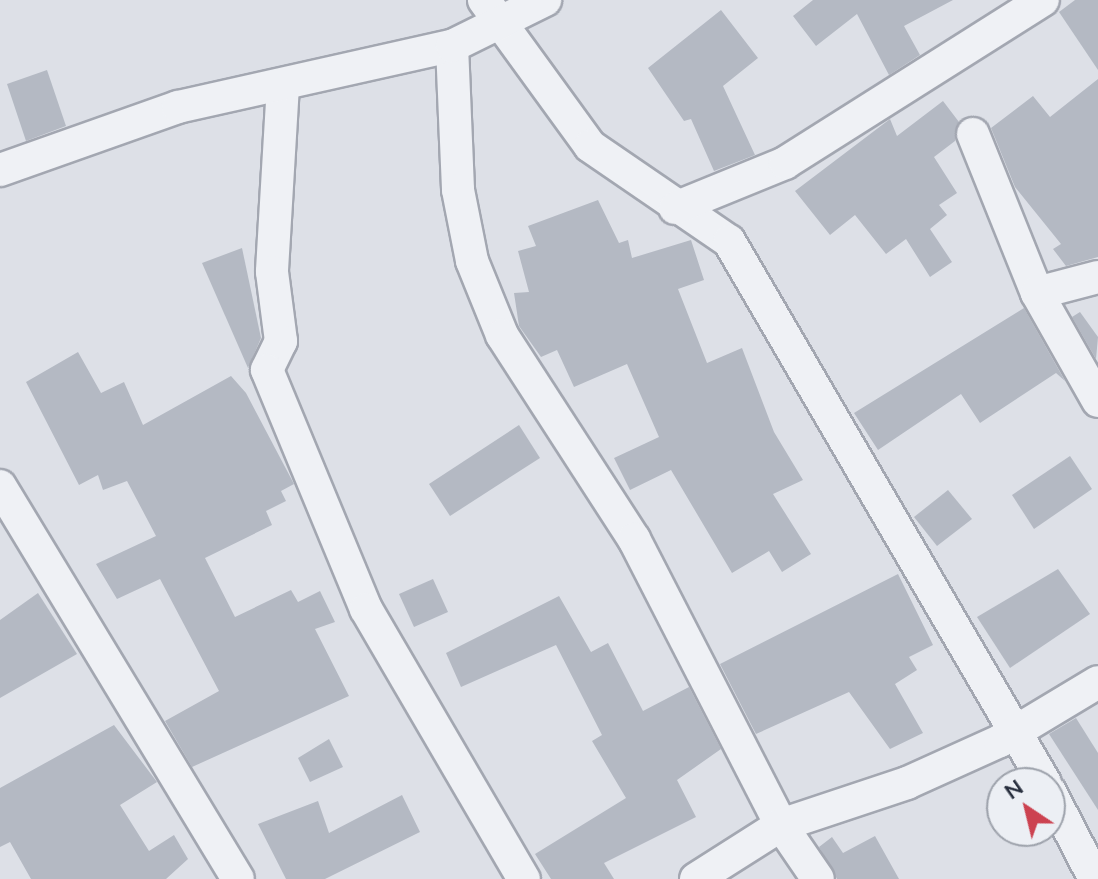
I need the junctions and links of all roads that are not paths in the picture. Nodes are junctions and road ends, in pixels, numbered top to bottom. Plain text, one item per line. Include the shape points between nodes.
1 (545, 0) edge
2 (1043, 0) edge
3 (490, 11) edge
4 (452, 46) junction
5 (283, 85) junction
6 (973, 134) dead end
7 (0, 170) edge
8 (675, 208) junction
9 (1098, 277) edge
10 (1037, 293) junction
11 (1098, 401) edge
12 (0, 486) edge
13 (1098, 682) edge
14 (1017, 728) junction
15 (1037, 767) edge
16 (1066, 823) edge
17 (781, 825) junction
18 (238, 879) edge
19 (524, 879) edge
20 (696, 879) edge
21 (818, 879) edge
22 (1095, 879) edge

1 - 3 street
2 - 8 street via 785,163
3 - 4 street
3 - 8 street via 590,146
4 - 5 street
4 - 17 street via 458,190 472,261 502,335 634,539
5 - 7 street via 178,107
5 - 19 street via 272,272 281,341 267,370 366,609
6 - 10 street
8 - 14 street via 729,241
9 - 10 street
10 - 11 street
12 - 18 street
13 - 14 street
14 - 15 street
14 - 17 street via 907,783
16 - 22 street
17 - 20 street
17 - 21 street

